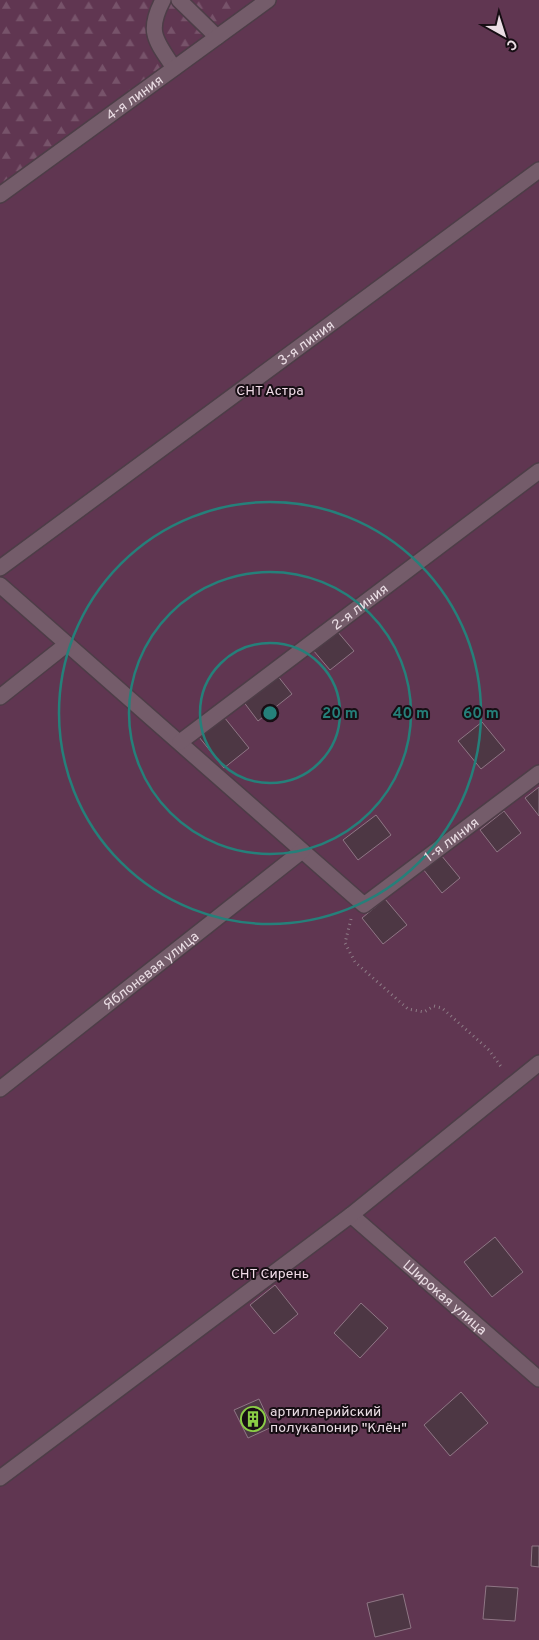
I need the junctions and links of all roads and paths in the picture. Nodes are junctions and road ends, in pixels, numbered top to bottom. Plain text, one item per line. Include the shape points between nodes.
1 (162, 0) edge
2 (179, 0) edge
3 (268, 0) edge
4 (217, 37) junction
5 (174, 68) junction
6 (539, 170) edge
7 (0, 195) edge
8 (539, 471) edge
9 (0, 568) edge
10 (0, 585) edge
11 (67, 644) junction
12 (0, 697) edge
13 (180, 742) junction
14 (539, 773) edge
15 (302, 851) junction
16 (362, 903) junction
17 (539, 1063) edge
18 (512, 1085) junction
19 (0, 1089) edge
20 (351, 1214) junction
21 (539, 1379) edge
22 (0, 1478) edge

1 - 5 street via 153,32
2 - 4 street
3 - 4 street, 4-я линия
4 - 5 street, 4-я линия
5 - 7 street, 4-я линия
6 - 9 street, 3-я линия
8 - 13 street, 2-я линия
10 - 11 street
11 - 12 street
11 - 13 street
13 - 15 street
14 - 16 street, 1-я линия
15 - 16 street
15 - 19 street, Яблоневая улица
16 - 18 path via 353,912 345,942 355,962 408,1009 424,1012 434,1006 442,1008 489,1050
17 - 18 street
18 - 20 street
20 - 21 street, Широкая улица
20 - 22 street

